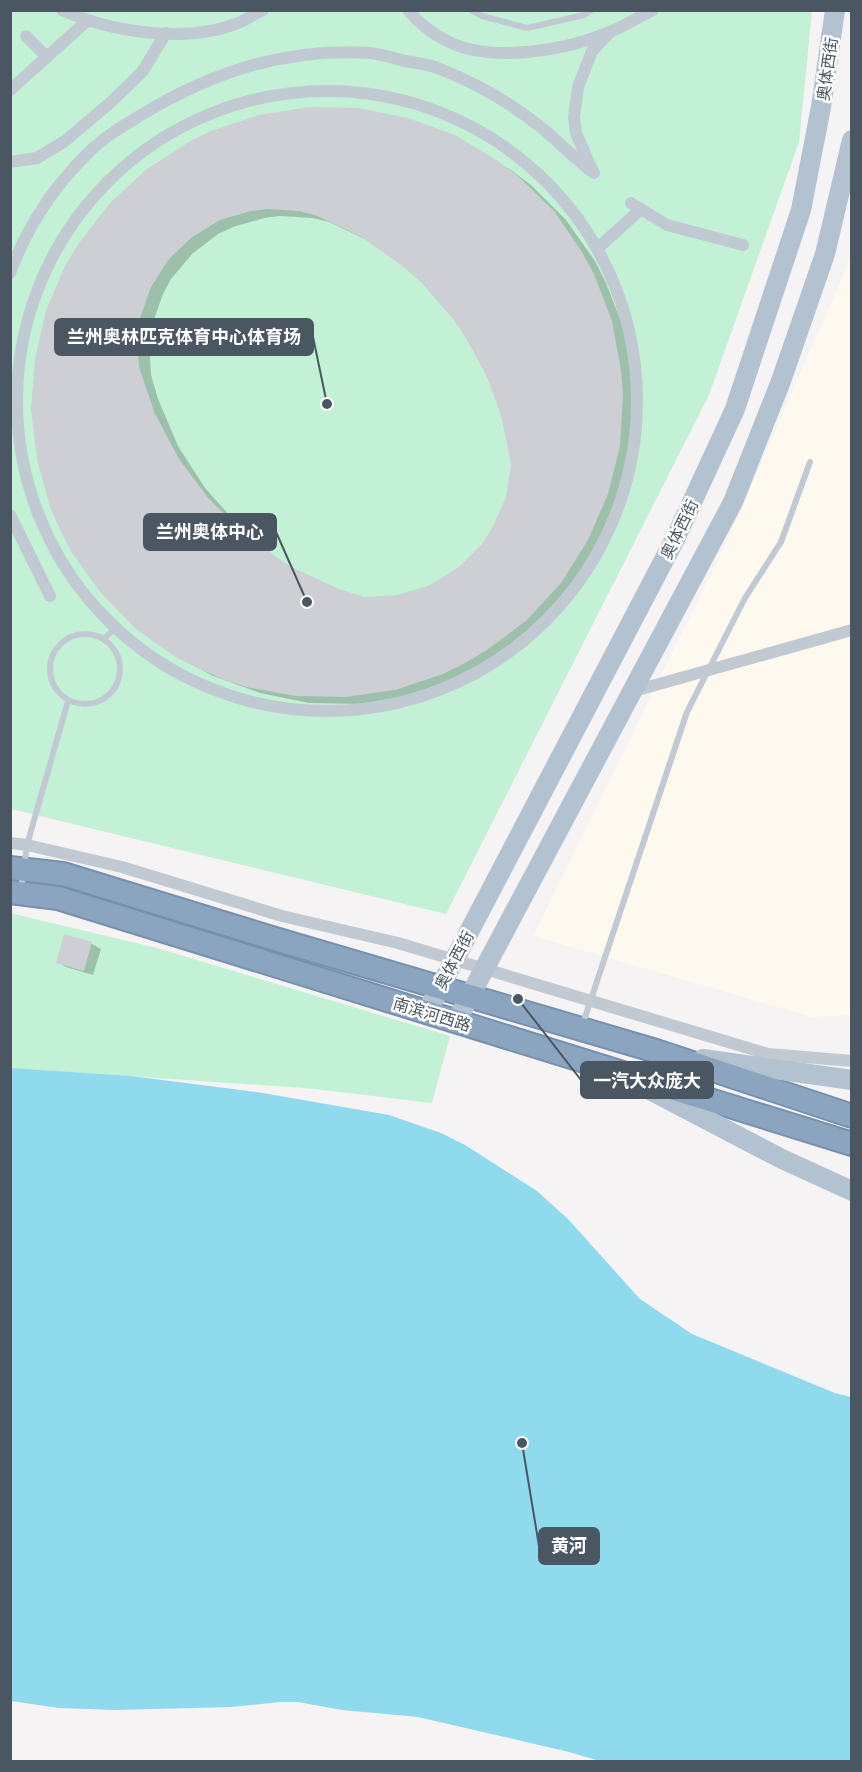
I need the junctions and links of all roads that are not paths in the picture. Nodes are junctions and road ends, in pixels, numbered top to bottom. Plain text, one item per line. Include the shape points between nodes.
1 (62, 10) edge
2 (262, 10) edge
3 (408, 10) edge
4 (471, 10) edge
5 (592, 10) edge
6 (653, 10) edge
7 (835, 10) edge
8 (87, 21) junction
9 (610, 32) junction
10 (166, 33) junction
11 (26, 36) dead end
12 (47, 57) junction
13 (10, 90) edge
14 (852, 141) edge
15 (10, 162) edge
16 (743, 245) dead end
17 (598, 248) junction
18 (10, 273) edge
19 (810, 462) dead end
20 (10, 515) edge
21 (50, 596) dead end
22 (116, 627) junction
23 (852, 630) edge
24 (104, 639) junction
25 (709, 670) junction
26 (634, 691) junction
27 (69, 701) junction
28 (10, 843) edge
29 (27, 845) junction
30 (17, 869) edge
31 (16, 893) edge
32 (454, 960) junction
33 (485, 970) junction
34 (439, 988) junction
35 (470, 997) junction
36 (590, 1002) junction
37 (427, 1012) junction
38 (456, 1022) junction
39 (580, 1029) junction
40 (656, 1051) junction
41 (852, 1061) edge
42 (609, 1069) junction
43 (852, 1080) edge
44 (852, 1116) edge
45 (852, 1144) edge
46 (852, 1191) edge

1 - 8 street
2 - 10 street via 238,23 194,34
3 - 9 street via 448,42 482,52 558,48
4 - 5 lane via 527,28
6 - 9 street
7 - 32 main road, 奥体西街 via 801,210 735,409 675,539
8 - 10 street via 137,32
8 - 12 street
9 - 18 street via 592,51 578,87 574,117 576,133 594,173 542,128 496,97 439,68 370,53 302,54 250,64 206,80 113,133 90,151 52,193 21,244
10 - 15 street via 142,72 65,141 38,158
11 - 12 street
12 - 13 street
14 - 26 main road, 奥体西街 via 825,254 781,381 733,501
16 - 17 street via 667,225 636,206
17 - 22 street via 621,299 638,371 636,445 618,512 582,579 533,634 478,673 414,698 346,714 250,704 203,689 147,654
17 - 22 street via 574,207 525,158 466,122 384,94 311,89 244,99 159,140 100,190 58,247 25,324 14,395 22,472 56,554 91,602
19 - 25 lane via 781,542 745,598
20 - 21 street
22 - 24 lane
23 - 25 street
24 - 27 lane via 113,647 120,670 112,692 92,704
24 - 27 lane via 82,634 70,637 54,652 49,674 52,685
25 - 26 street
25 - 36 lane via 687,712
26 - 33 main road, 奥体西街
27 - 29 lane
28 - 29 street
29 - 30 lane
29 - 32 street via 122,867 282,916
30 - 31 lane
30 - 34 highway, 南滨河西路 via 63,874
31 - 37 highway, 南滨河西路 via 58,898
32 - 33 street
32 - 34 main road, 奥体西街
33 - 35 main road, 奥体西街
33 - 36 street
34 - 35 highway, 南滨河西路
34 - 37 main road, 奥体西街
35 - 38 main road, 奥体西街
35 - 39 highway, 南滨河西路
36 - 39 lane
36 - 41 street via 768,1054
37 - 38 highway, 南滨河西路
38 - 42 highway, 南滨河西路
39 - 40 highway, 南滨河西路
40 - 43 main road
40 - 44 highway, 南滨河西路
42 - 45 highway, 南滨河西路
42 - 46 main road

